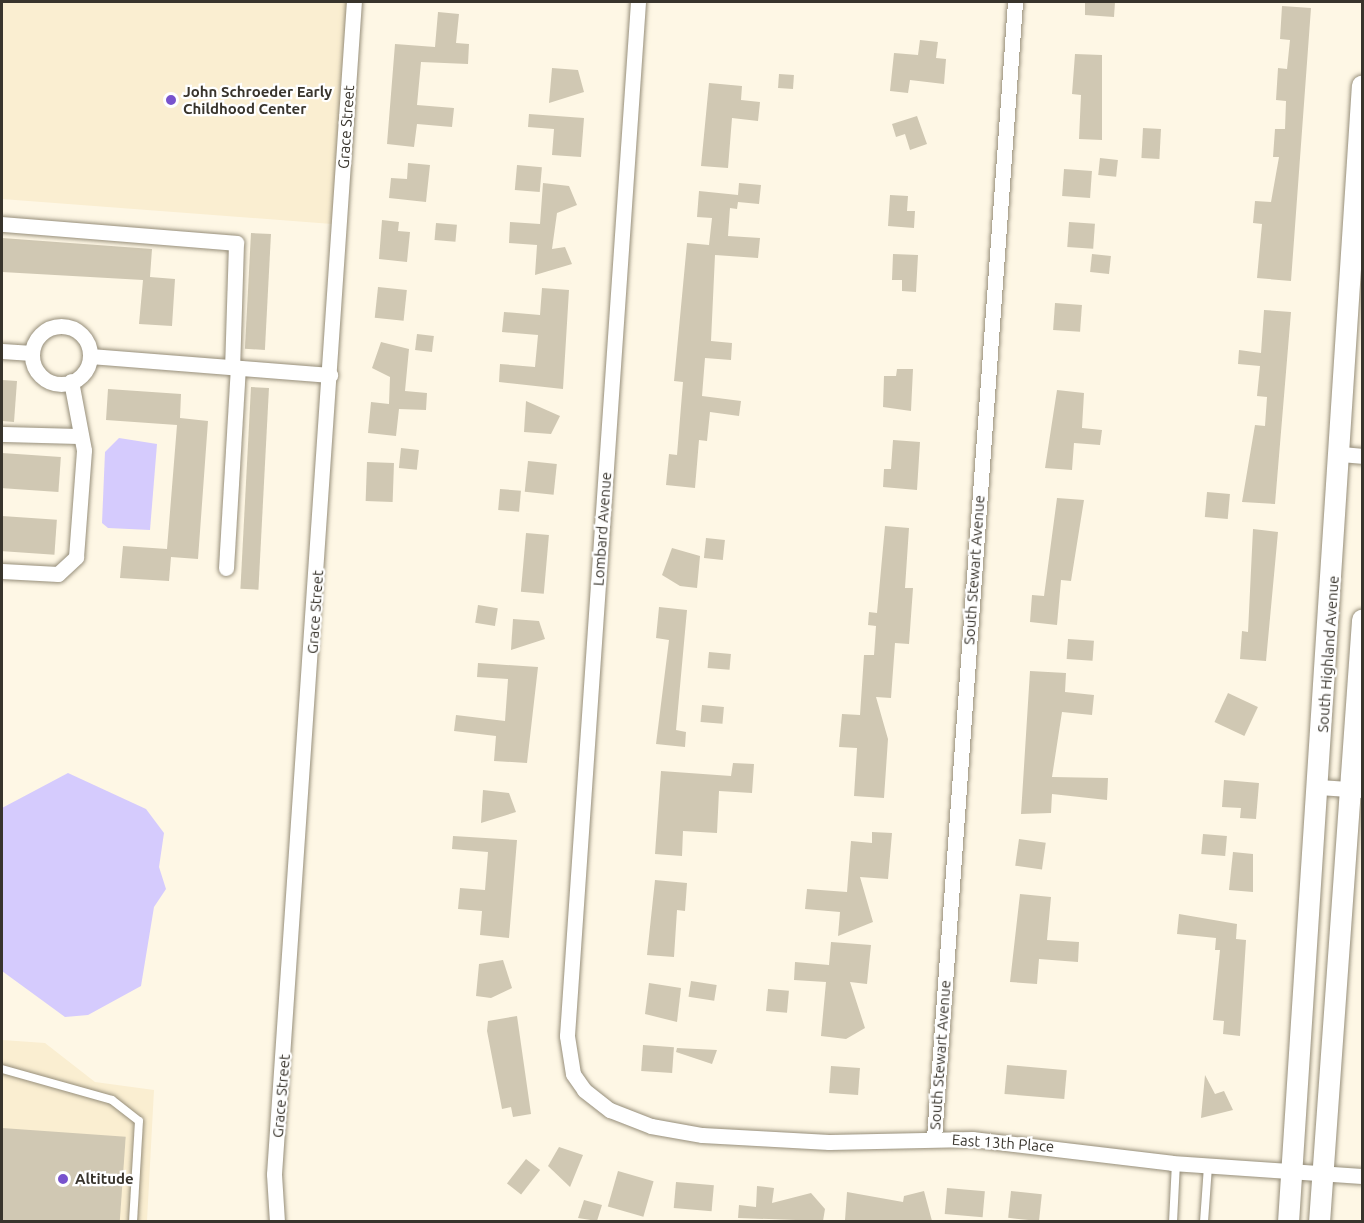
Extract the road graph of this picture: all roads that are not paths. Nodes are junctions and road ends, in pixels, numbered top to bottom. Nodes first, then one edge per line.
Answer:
1 (354, 2) edge
2 (638, 2) edge
3 (1015, 2) edge
4 (1362, 85) edge
5 (1361, 120) edge
6 (2, 224) edge
7 (2, 351) edge
8 (32, 353) junction
9 (90, 356) junction
10 (235, 368) junction
11 (330, 375) junction
12 (71, 381) junction
13 (2, 434) edge
14 (80, 435) junction
15 (1340, 454) junction
16 (1362, 456) edge
17 (226, 568) dead end
18 (2, 572) edge
19 (1362, 620) edge
20 (1319, 787) junction
21 (1356, 790) edge
22 (568, 1056) joint
23 (2, 1069) edge
24 (934, 1138) junction
25 (1176, 1163) junction
26 (1208, 1166) junction
27 (1290, 1174) junction
28 (1322, 1175) junction
29 (1362, 1176) edge
30 (133, 1221) edge
31 (277, 1221) edge
32 (1173, 1221) edge
33 (1204, 1221) edge
34 (1288, 1221) edge
35 (1319, 1221) edge

1 - 11 street, Grace Street
2 - 22 street, Lombard Avenue
3 - 24 street, South Stewart Avenue
4 - 5 main road, South Highland Avenue
5 - 15 main road, South Highland Avenue
6 - 10 street
7 - 8 street
8 - 9 street
8 - 12 street
9 - 10 street
9 - 12 street
10 - 11 street
10 - 17 street
11 - 31 street, Grace Street
12 - 14 street
13 - 14 street
14 - 18 street
15 - 16 street
15 - 20 main road, South Highland Avenue
19 - 21 main road
20 - 21 street
20 - 27 main road, South Highland Avenue
21 - 28 main road
22 - 24 street, East 13th Place
23 - 30 lane
24 - 25 street, East 13th Place
25 - 26 street, East 13th Place
25 - 32 lane
26 - 27 street, East 13th Place
26 - 33 lane
27 - 28 street, East 13th Place
27 - 34 main road, South Highland Avenue
28 - 29 street, East 13th Place
28 - 35 main road

